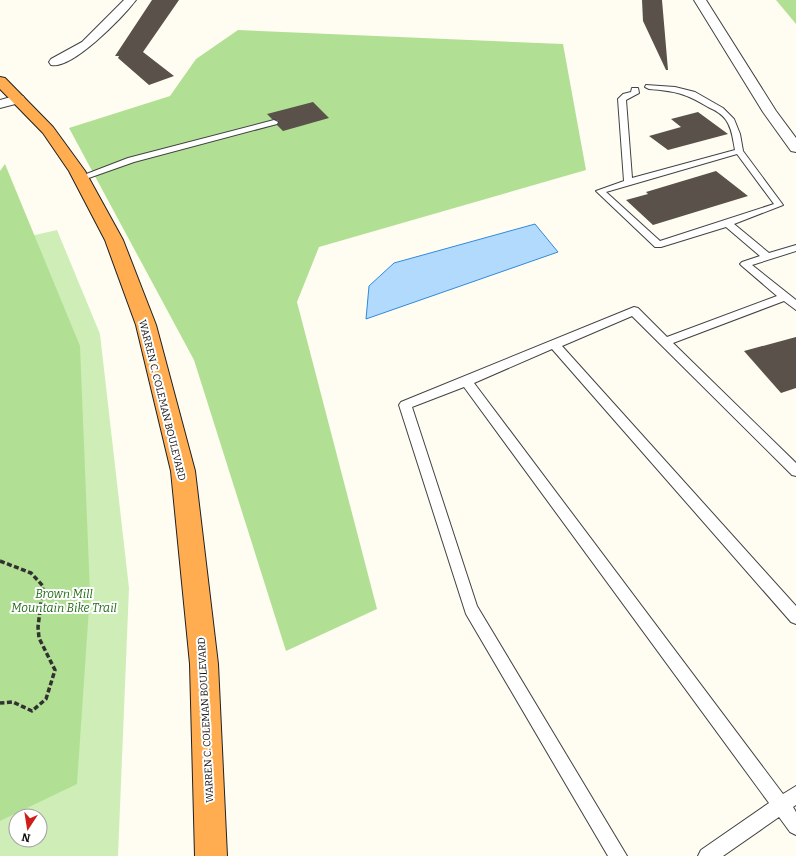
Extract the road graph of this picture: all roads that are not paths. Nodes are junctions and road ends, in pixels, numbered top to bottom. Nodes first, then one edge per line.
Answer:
1 (130, 0) edge
2 (700, 0) edge
3 (54, 62) dead end
4 (0, 81) edge
5 (652, 88) dead end
6 (637, 92) dead end
7 (9, 102) edge
8 (274, 122) dead end
9 (796, 148) edge
10 (739, 151) junction
11 (80, 178) junction
12 (628, 182) junction
13 (727, 223) junction
14 (796, 248) edge
15 (767, 257) junction
16 (796, 294) edge
17 (785, 298) junction
18 (796, 306) edge
19 (665, 342) junction
20 (554, 344) junction
21 (466, 381) junction
22 (796, 471) edge
23 (796, 617) edge
24 (796, 795) edge
25 (781, 806) junction
26 (796, 826) edge
27 (211, 856) edge
28 (618, 856) edge
29 (707, 856) edge

1 - 3 street
2 - 9 street
4 - 7 highway, WARREN C. COLEMAN BOULEVARD
5 - 10 lane
6 - 12 lane
7 - 11 highway, WARREN C. COLEMAN BOULEVARD
8 - 11 lane
10 - 12 lane
10 - 13 lane
11 - 27 highway, WARREN C. COLEMAN BOULEVARD
12 - 13 lane
13 - 15 lane
14 - 15 lane
15 - 17 lane
16 - 17 lane
17 - 18 lane
17 - 19 lane
19 - 20 lane
19 - 22 lane
20 - 21 lane
20 - 23 lane
21 - 25 lane
21 - 28 lane
24 - 25 lane
25 - 26 lane
25 - 29 lane

